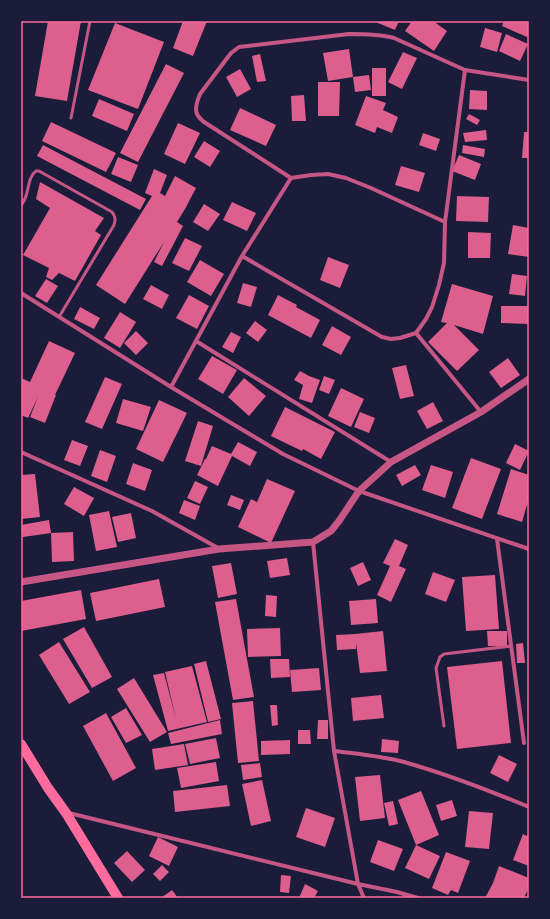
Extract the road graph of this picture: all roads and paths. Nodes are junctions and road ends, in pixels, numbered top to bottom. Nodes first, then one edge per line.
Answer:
1 (90, 21) edge
2 (465, 70) junction
3 (529, 80) edge
4 (71, 118) dead end
5 (291, 178) junction
6 (21, 206) edge
7 (446, 222) junction
8 (242, 256) junction
9 (21, 292) edge
10 (59, 317) junction
11 (416, 334) junction
12 (196, 340) junction
13 (529, 379) edge
14 (171, 387) junction
15 (482, 412) junction
16 (21, 452) edge
17 (391, 462) junction
18 (359, 491) junction
19 (496, 539) junction
20 (313, 542) junction
21 (218, 549) junction
22 (529, 549) edge
23 (21, 582) edge
24 (511, 646) junction
25 (444, 726) dead end
26 (21, 744) edge
27 (524, 744) dead end
28 (334, 751) junction
29 (529, 807) edge
30 (66, 813) junction
31 (358, 884) junction
32 (118, 898) edge
33 (364, 898) edge
34 (418, 898) edge

1 - 4 lane
2 - 3 street
2 - 5 street
2 - 7 street
5 - 7 street
5 - 8 street
6 - 10 lane
7 - 11 street
8 - 11 street
8 - 12 street
9 - 10 street
10 - 14 street
11 - 15 street
12 - 14 street
12 - 17 street
13 - 15 street
14 - 18 street
15 - 17 street
16 - 21 street
17 - 18 street
18 - 19 street
18 - 20 street
19 - 22 street
19 - 24 street
20 - 21 street
20 - 28 street
21 - 23 street
24 - 25 lane
24 - 27 street
26 - 30 main road
28 - 29 street
28 - 31 street
30 - 31 street
30 - 32 main road
31 - 33 street
31 - 34 street

